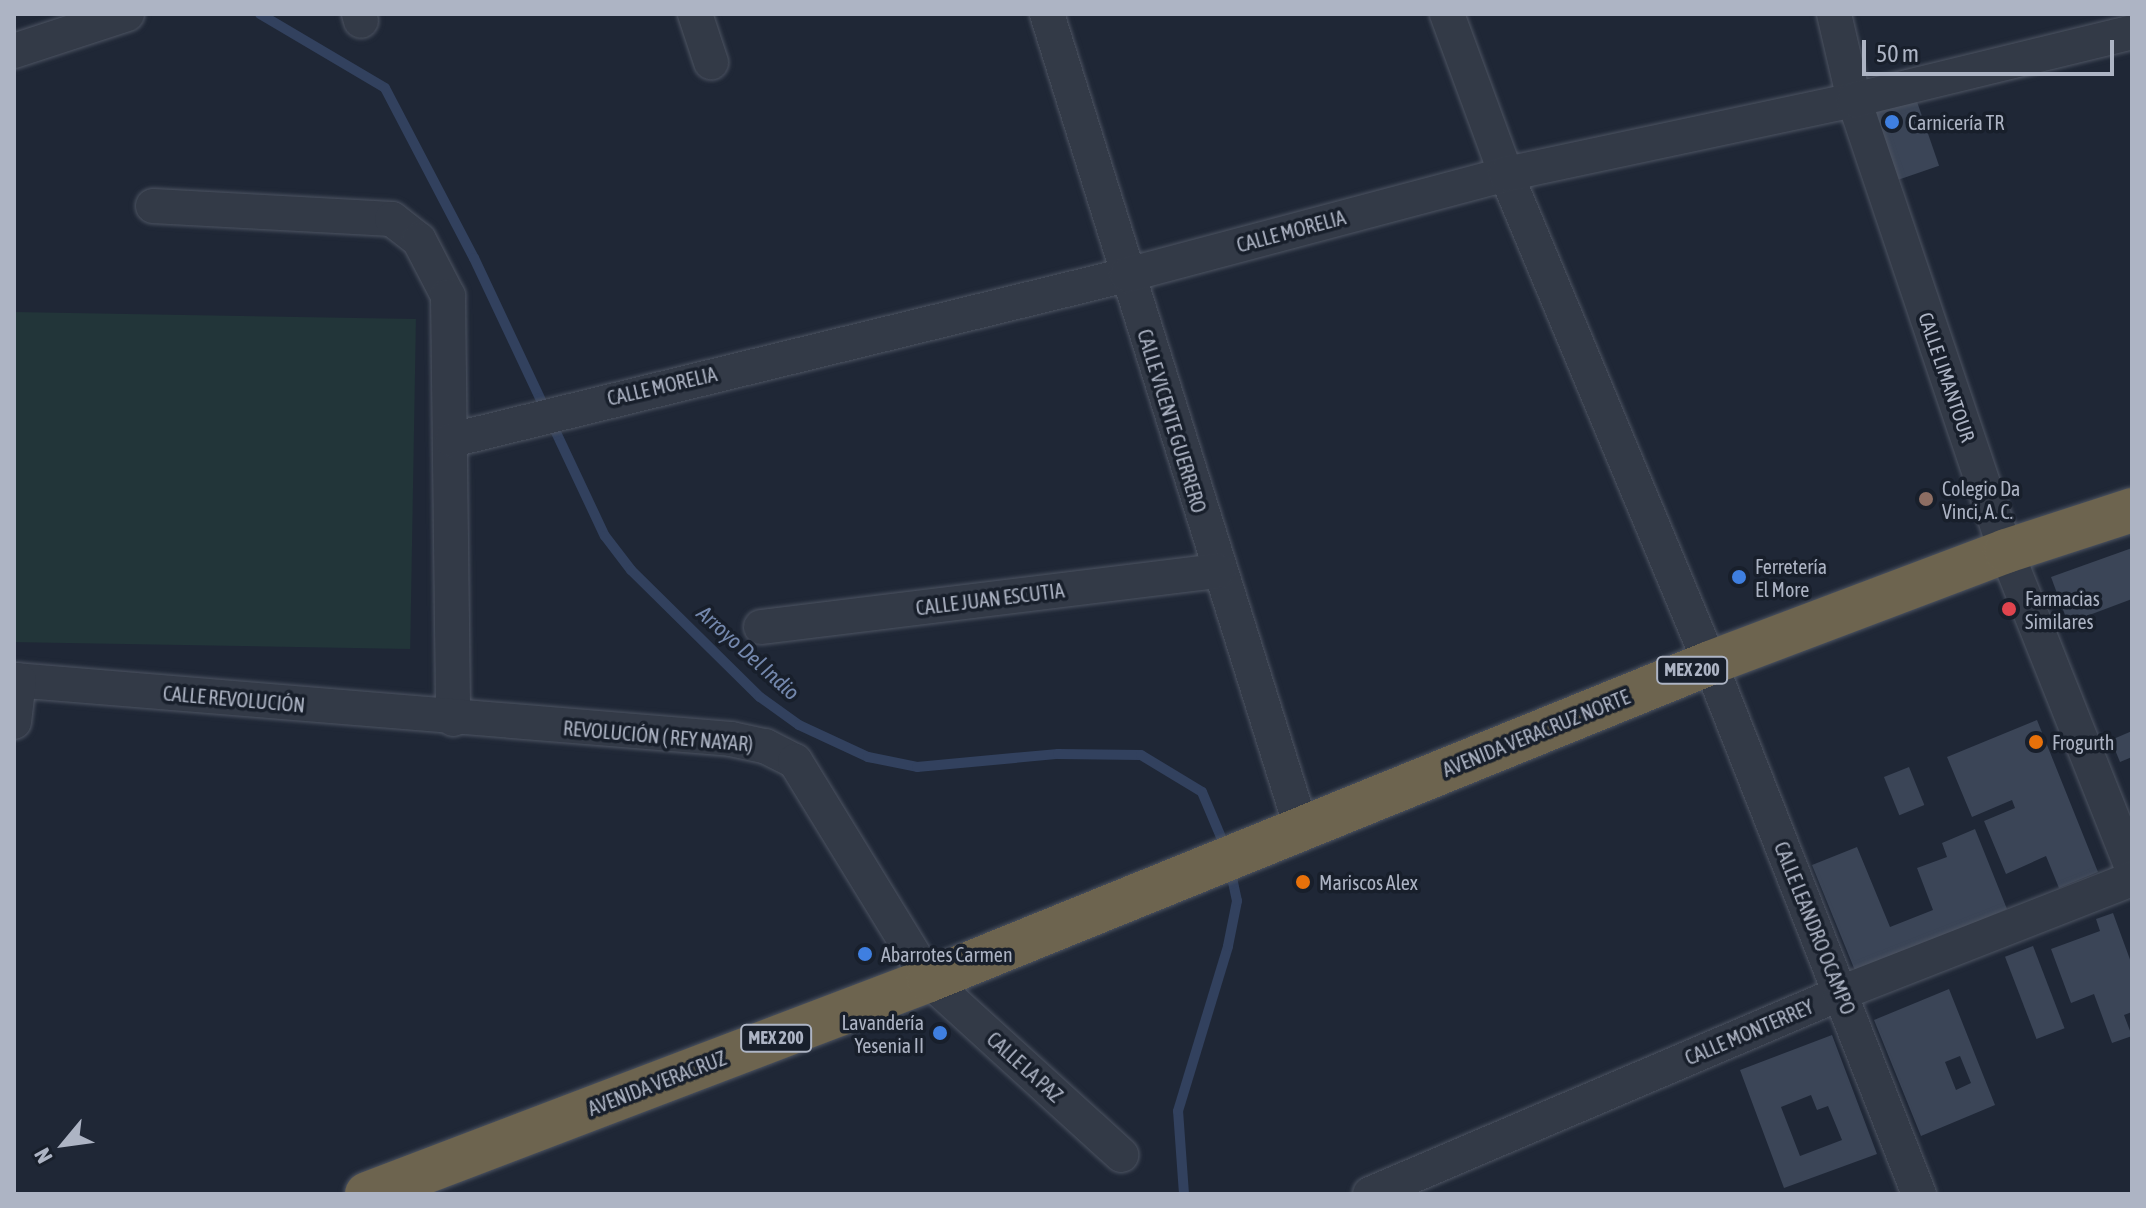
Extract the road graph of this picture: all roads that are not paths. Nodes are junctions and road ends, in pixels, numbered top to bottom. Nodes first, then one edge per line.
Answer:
1 (127, 14) edge
2 (695, 14) edge
3 (1047, 14) edge
4 (1447, 14) edge
5 (1834, 14) edge
6 (2132, 32) edge
7 (14, 51) edge
8 (711, 62) dead end
9 (1854, 100) junction
10 (1506, 174) junction
11 (153, 206) dead end
12 (1127, 275) junction
13 (452, 440) junction
14 (2132, 510) edge
15 (2006, 551) junction
16 (1218, 571) junction
17 (761, 627) dead end
18 (1710, 663) junction
19 (17, 680) edge
20 (453, 719) junction
21 (14, 722) edge
22 (1301, 827) junction
23 (1259, 846) joint
24 (2132, 868) edge
25 (2132, 879) edge
26 (929, 980) junction
27 (1841, 993) junction
28 (1121, 1155) dead end
29 (367, 1194) edge
30 (1370, 1194) edge
31 (1919, 1194) edge

1 - 7 street
2 - 8 street
3 - 12 street, CALLE VICENTE GUERRERO
4 - 10 street, CALLE LEANDRO OCAMPO
5 - 9 street, CALLE LIMANTOUR
6 - 9 street, CALLE MORELIA
9 - 10 street, CALLE MORELIA
9 - 15 street, CALLE LIMANTOUR
10 - 12 street, CALLE MORELIA
10 - 18 street, CALLE LEANDRO OCAMPO
11 - 13 street
12 - 13 street, CALLE MORELIA
12 - 16 street, CALLE VICENTE GUERRERO
13 - 20 street
14 - 15 highway, AVENIDA VERACRUZ NORTE / MEX 200
15 - 18 highway, AVENIDA VERACRUZ NORTE / MEX 200
15 - 24 street, CALLE LIMANTOUR
16 - 17 street, CALLE JUAN ESCUTIA
16 - 22 street, CALLE VICENTE GUERRERO
18 - 22 highway, AVENIDA VERACRUZ NORTE / MEX 200
18 - 27 street, CALLE LEANDRO OCAMPO
19 - 20 street, CALLE REVOLUCIÓN
19 - 21 street
20 - 26 street, REVOLUCIÓN ( REY NAYAR)
22 - 23 highway, AVENIDA VERACRUZ NORTE / MEX 200
23 - 26 highway, AVENIDA VERACRUZ / MEX 200
25 - 27 street, CALLE MONTERREY
26 - 28 street, CALLE LA PAZ
26 - 29 highway, AVENIDA VERACRUZ / MEX 200
27 - 30 street, CALLE MONTERREY
27 - 31 street, CALLE LEANDRO OCAMPO

